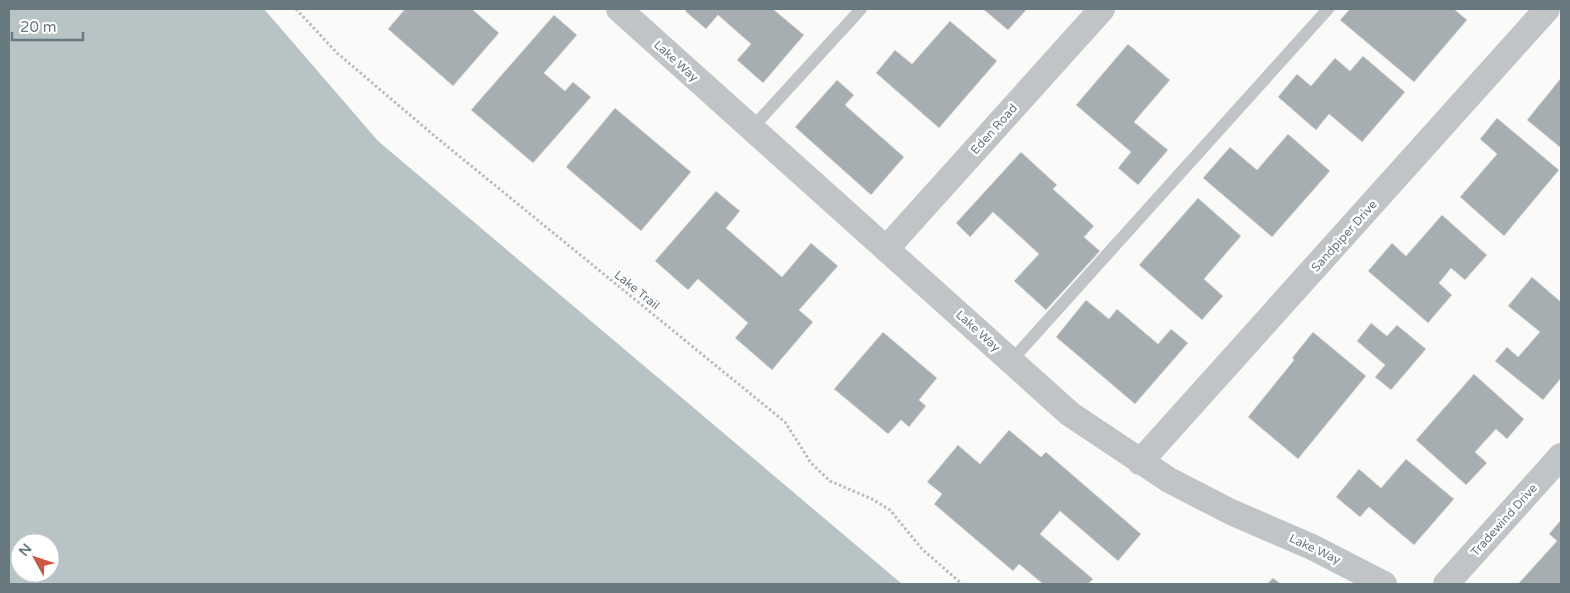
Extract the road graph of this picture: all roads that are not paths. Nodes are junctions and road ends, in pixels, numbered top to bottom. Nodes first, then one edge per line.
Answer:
1 (861, 9) edge
2 (1102, 9) edge
3 (1328, 9) edge
4 (1547, 9) edge
5 (623, 10) edge
6 (752, 128) junction
7 (886, 249) junction
8 (1011, 361) junction
9 (1561, 456) edge
10 (1140, 462) junction
11 (1384, 584) edge
12 (1446, 584) edge

1 - 6 lane
2 - 7 street, Eden Road
3 - 8 lane
4 - 10 street, Sandpiper Drive
5 - 6 street, Lake Way
6 - 7 street, Lake Way
7 - 8 street, Lake Way
8 - 10 street, Lake Way
9 - 12 street, Tradewind Drive
10 - 11 street, Lake Way

